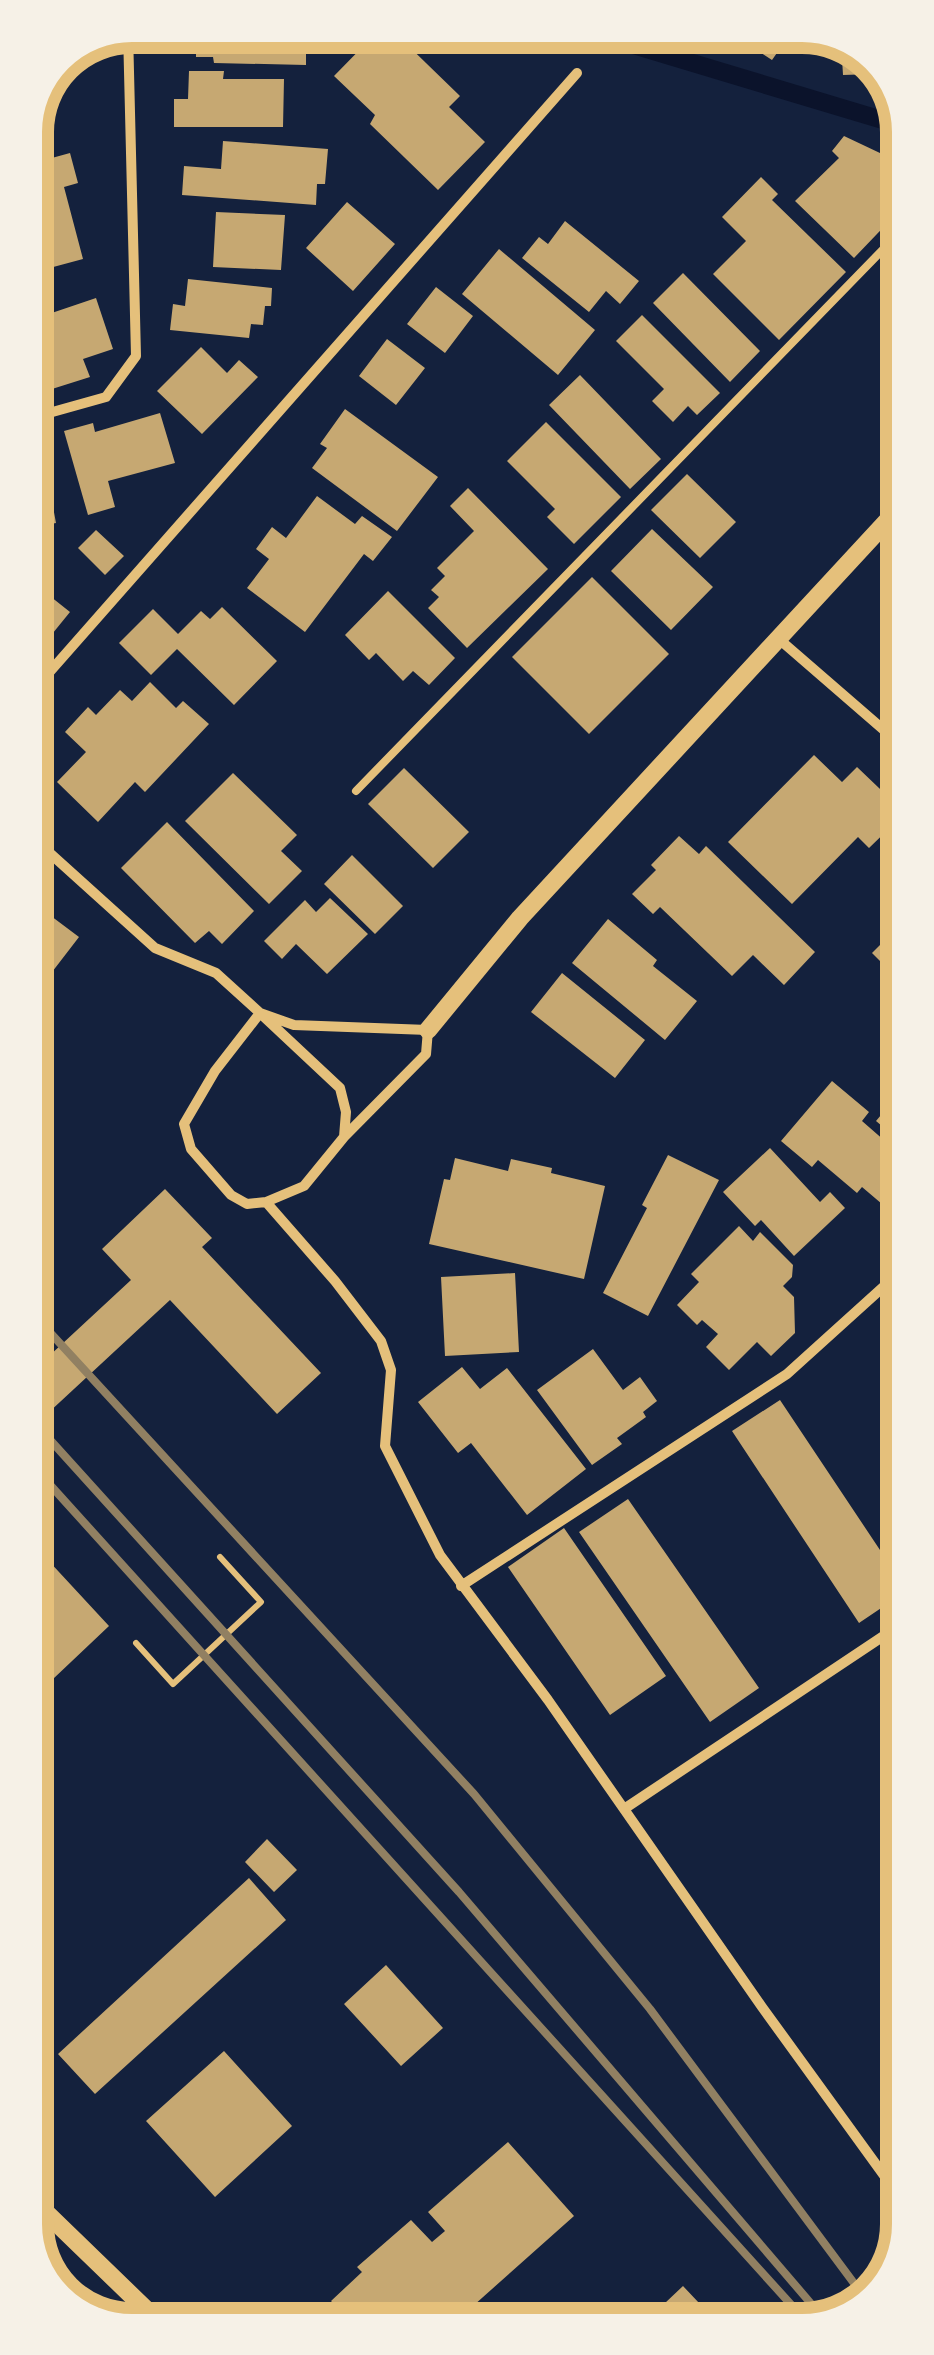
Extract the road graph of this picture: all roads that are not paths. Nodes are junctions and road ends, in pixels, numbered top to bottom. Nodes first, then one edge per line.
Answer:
1 (128, 48) edge
2 (577, 73) dead end
3 (886, 246) edge
4 (48, 413) edge
5 (886, 523) edge
6 (780, 640) junction
7 (48, 674) edge
8 (886, 732) edge
9 (356, 791) dead end
10 (48, 852) edge
11 (260, 1013) junction
12 (428, 1030) junction
13 (344, 1137) junction
14 (266, 1202) junction
15 (886, 1284) edge
16 (461, 1586) junction
17 (886, 1634) edge
18 (624, 1809) junction
19 (886, 2178) edge
20 (48, 2215) edge
21 (143, 2307) edge

1 - 4 street
2 - 7 street
3 - 9 lane
5 - 6 street
6 - 8 street
6 - 12 street
10 - 11 street
11 - 12 street
11 - 13 street
11 - 14 street
12 - 13 street
13 - 14 street
14 - 16 street
15 - 16 street
16 - 18 street
17 - 18 street
18 - 19 street
20 - 21 street

